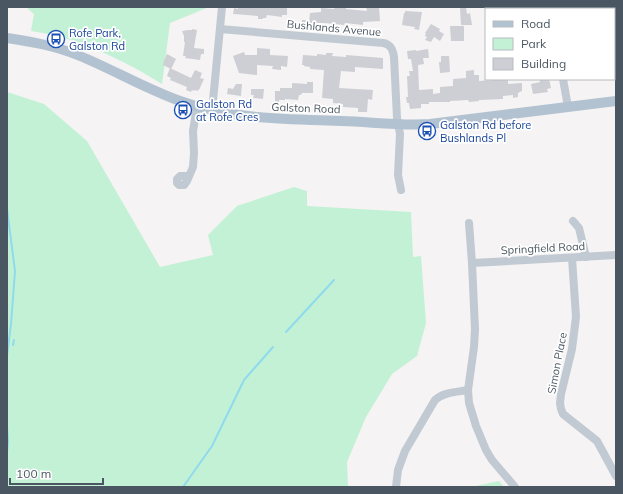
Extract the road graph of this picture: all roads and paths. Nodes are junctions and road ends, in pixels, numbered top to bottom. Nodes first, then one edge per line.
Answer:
1 (222, 7) edge
2 (220, 29) junction
3 (7, 38) edge
4 (563, 80) edge
5 (616, 101) edge
6 (197, 106) junction
7 (568, 107) junction
8 (212, 111) junction
9 (398, 125) junction
10 (189, 176) dead end
11 (401, 190) dead end
12 (573, 221) dead end
13 (469, 223) dead end
14 (616, 255) edge
15 (586, 257) junction
16 (572, 258) junction
17 (472, 263) junction
18 (468, 390) junction
19 (616, 476) edge
20 (396, 487) edge
21 (515, 487) edge

1 - 2 street
2 - 8 street
2 - 9 street, Bushlands Avenue
3 - 6 main road, Galston Road
4 - 7 street
5 - 7 main road, Galston Road
6 - 8 main road, Galston Road
6 - 10 street
7 - 9 main road, Galston Road
8 - 9 main road, Galston Road
9 - 11 street
12 - 15 street
13 - 17 street
14 - 15 street, Springfield Road
15 - 16 street, Springfield Road
16 - 17 street, Springfield Road
16 - 19 street, Simon Place
17 - 18 street
18 - 20 street
18 - 21 street

